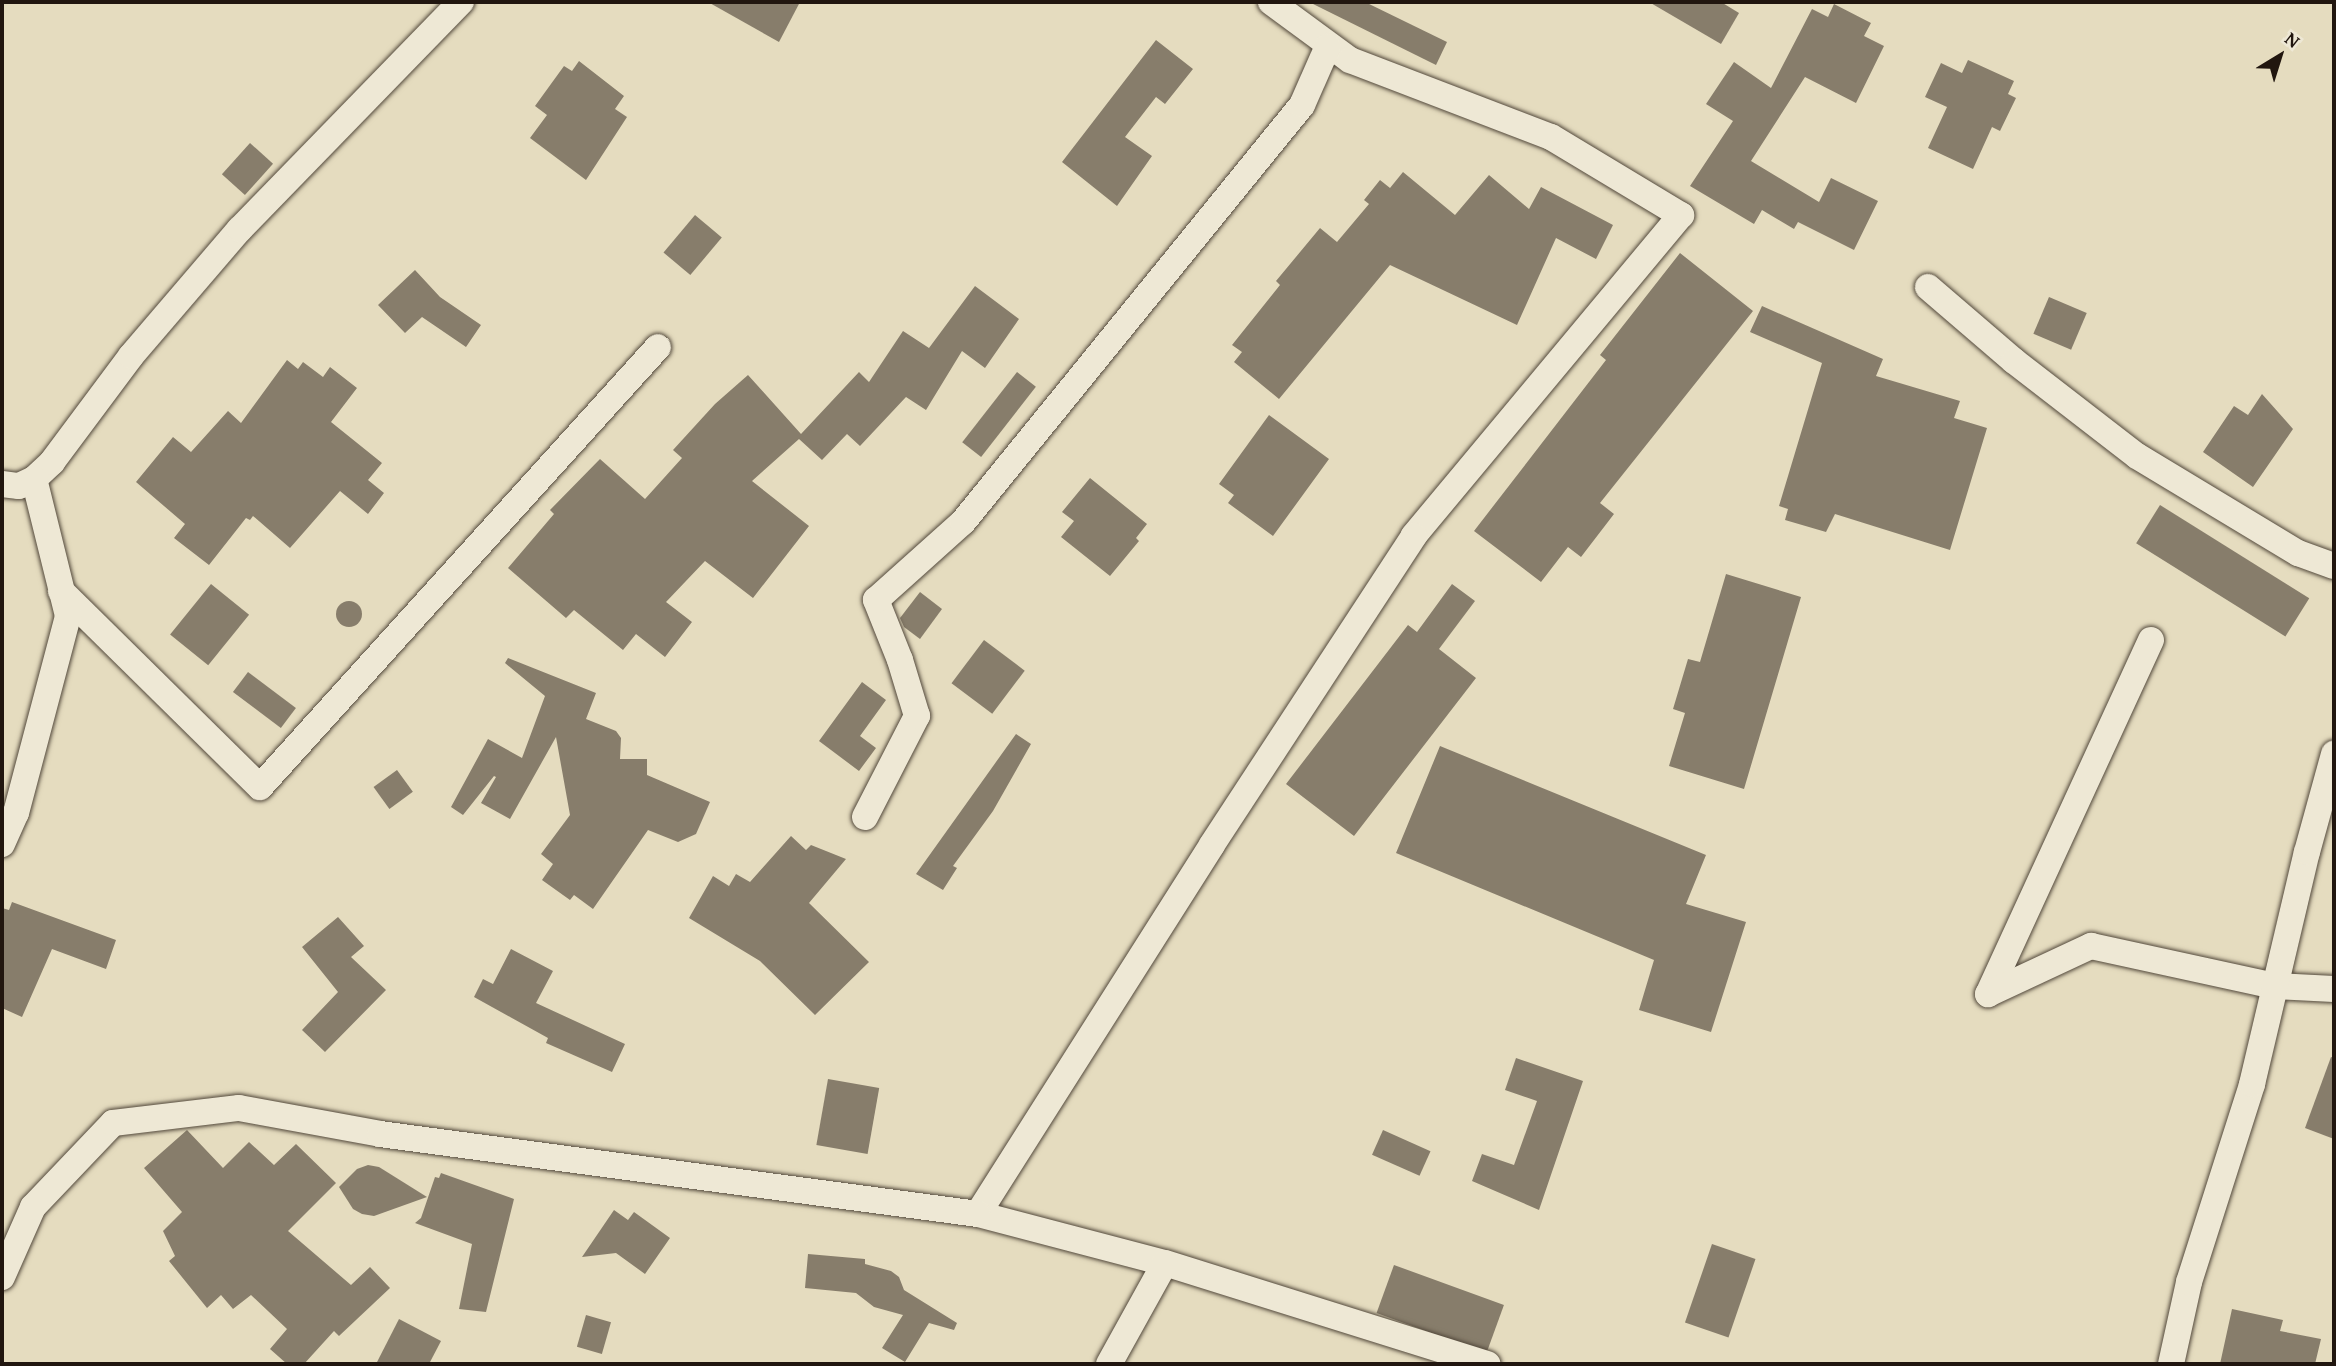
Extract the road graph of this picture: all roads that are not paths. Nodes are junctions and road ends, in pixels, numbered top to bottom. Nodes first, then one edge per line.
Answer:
1 (461, 2) edge
2 (1271, 2) edge
3 (1328, 46) junction
4 (1928, 287) dead end
5 (659, 347) dead end
6 (34, 479) junction
7 (2, 484) edge
8 (2334, 566) edge
9 (61, 591) junction
10 (2151, 640) dead end
11 (2334, 754) edge
12 (864, 817) dead end
13 (2, 844) edge
14 (2275, 986) junction
15 (2334, 989) edge
16 (978, 1214) junction
17 (1165, 1263) junction
18 (2, 1277) edge
19 (1110, 1364) edge
20 (1488, 1364) edge
21 (2171, 1364) edge

1 - 6 street
2 - 3 street
3 - 12 street
3 - 16 street
4 - 8 street
5 - 9 street
6 - 7 street
6 - 9 street
9 - 13 street
10 - 14 street
11 - 14 street
14 - 15 street
14 - 21 street
16 - 17 street
16 - 18 street
17 - 19 street
17 - 20 street

